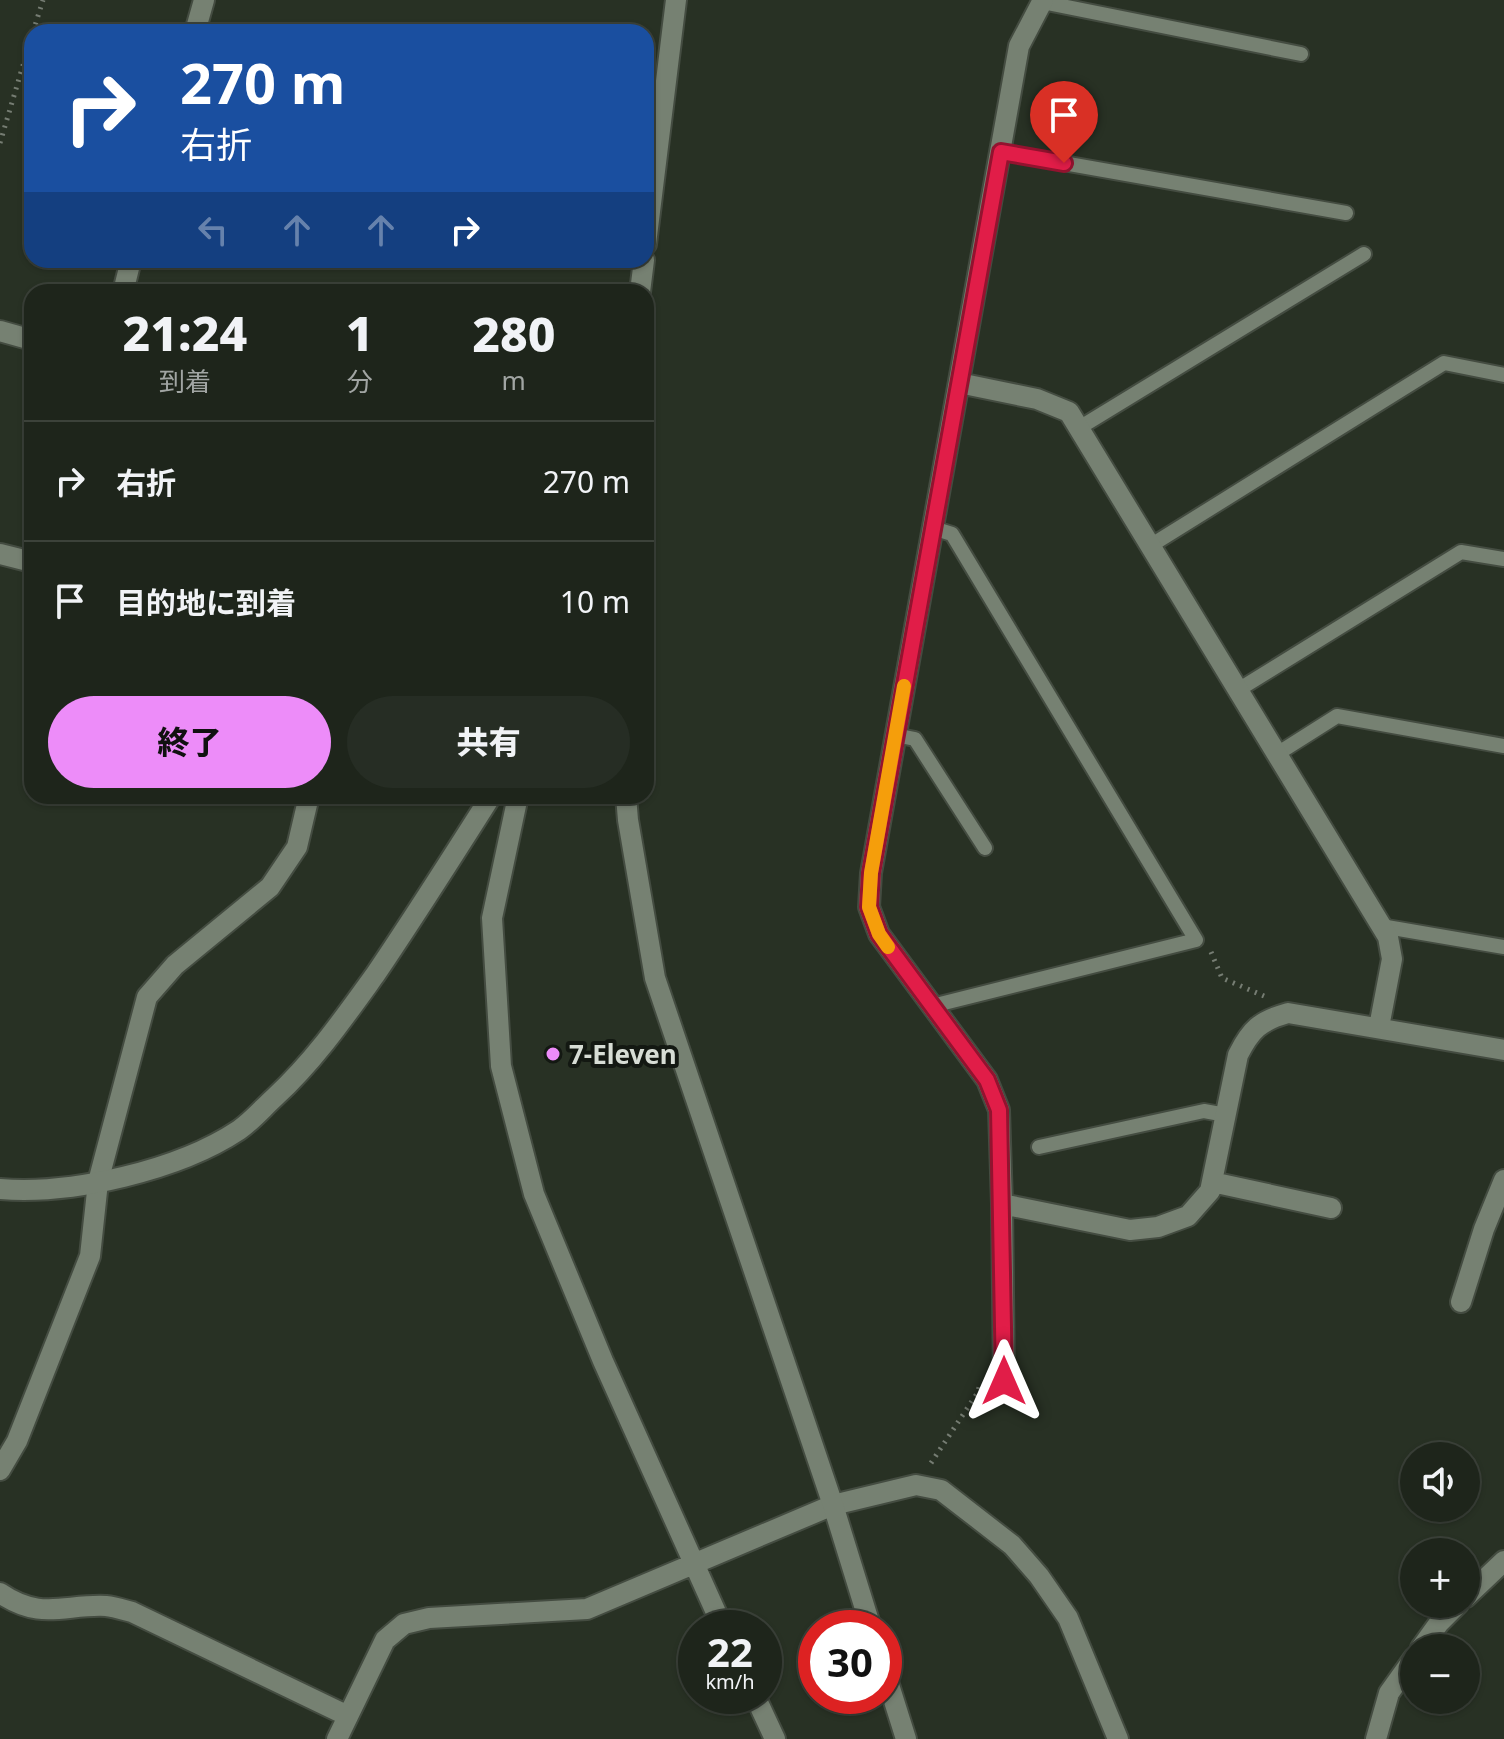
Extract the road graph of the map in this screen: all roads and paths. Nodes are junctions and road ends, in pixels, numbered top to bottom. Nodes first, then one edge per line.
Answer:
1 (43, 0) edge
2 (204, 0) edge
3 (676, 0) edge
4 (1043, 1) edge
5 (35, 24) edge
6 (197, 24) edge
7 (1301, 54) dead end
8 (24, 61) edge
9 (0, 143) edge
10 (1001, 152) junction
11 (654, 179) edge
12 (1346, 213) dead end
13 (1364, 254) dead end
14 (0, 331) edge
15 (24, 338) edge
16 (1504, 375) edge
17 (959, 383) junction
18 (1079, 428) junction
19 (933, 528) junction
20 (1150, 546) junction
21 (0, 554) edge
22 (1504, 559) edge
23 (24, 560) edge
24 (1238, 690) junction
25 (895, 735) junction
26 (1504, 746) edge
27 (1277, 754) junction
28 (307, 804) edge
29 (486, 804) edge
30 (516, 804) edge
31 (627, 804) edge
32 (985, 848) dead end
33 (1381, 926) junction
34 (1196, 940) junction
35 (1504, 947) edge
36 (932, 1006) junction
37 (1275, 1016) junction
38 (1379, 1027) junction
39 (1504, 1050) edge
40 (1226, 1115) junction
41 (1039, 1147) dead end
42 (1504, 1180) edge
43 (98, 1182) junction
44 (1212, 1182) junction
45 (0, 1189) edge
46 (1002, 1204) junction
47 (1331, 1208) dead end
48 (1499, 1208) edge
49 (1461, 1302) dead end
50 (979, 1380) dead end
51 (1004, 1381) dead end
52 (0, 1470) edge
53 (916, 1485) junction
54 (833, 1505) junction
55 (1504, 1561) edge
56 (694, 1566) junction
57 (1480, 1584) edge
58 (0, 1593) edge
59 (715, 1610) edge
60 (865, 1610) edge
61 (1444, 1618) edge
62 (1431, 1634) edge
63 (1400, 1678) edge
64 (763, 1714) edge
65 (898, 1714) edge
66 (348, 1716) junction
67 (337, 1739) edge
68 (775, 1739) edge
69 (906, 1739) edge
70 (1118, 1739) edge
71 (1376, 1739) edge

1 - 5 path
2 - 6 street
3 - 11 street
4 - 7 lane
4 - 10 street
8 - 9 path
10 - 12 lane
10 - 17 street
13 - 18 lane
14 - 15 street
16 - 20 lane
17 - 18 street
17 - 19 street
18 - 20 street
19 - 25 street
19 - 34 lane
20 - 24 street
21 - 23 street
22 - 24 lane
24 - 27 street
25 - 32 lane
25 - 36 street
26 - 27 lane
27 - 33 street
28 - 43 street
29 - 43 street
30 - 56 street
31 - 54 street
33 - 35 lane
33 - 38 street
34 - 36 lane
34 - 37 path
36 - 46 street
37 - 38 street
37 - 40 street
38 - 39 street
40 - 41 lane
40 - 44 street
42 - 48 street
43 - 45 street
43 - 52 street
44 - 46 street
44 - 47 street
46 - 51 street
48 - 49 street
50 - 53 path
53 - 54 street
53 - 70 street
54 - 56 street
54 - 60 street
55 - 57 street
56 - 59 street
56 - 66 street
58 - 66 street
61 - 62 street
63 - 71 street
64 - 68 street
65 - 69 street
66 - 67 street

